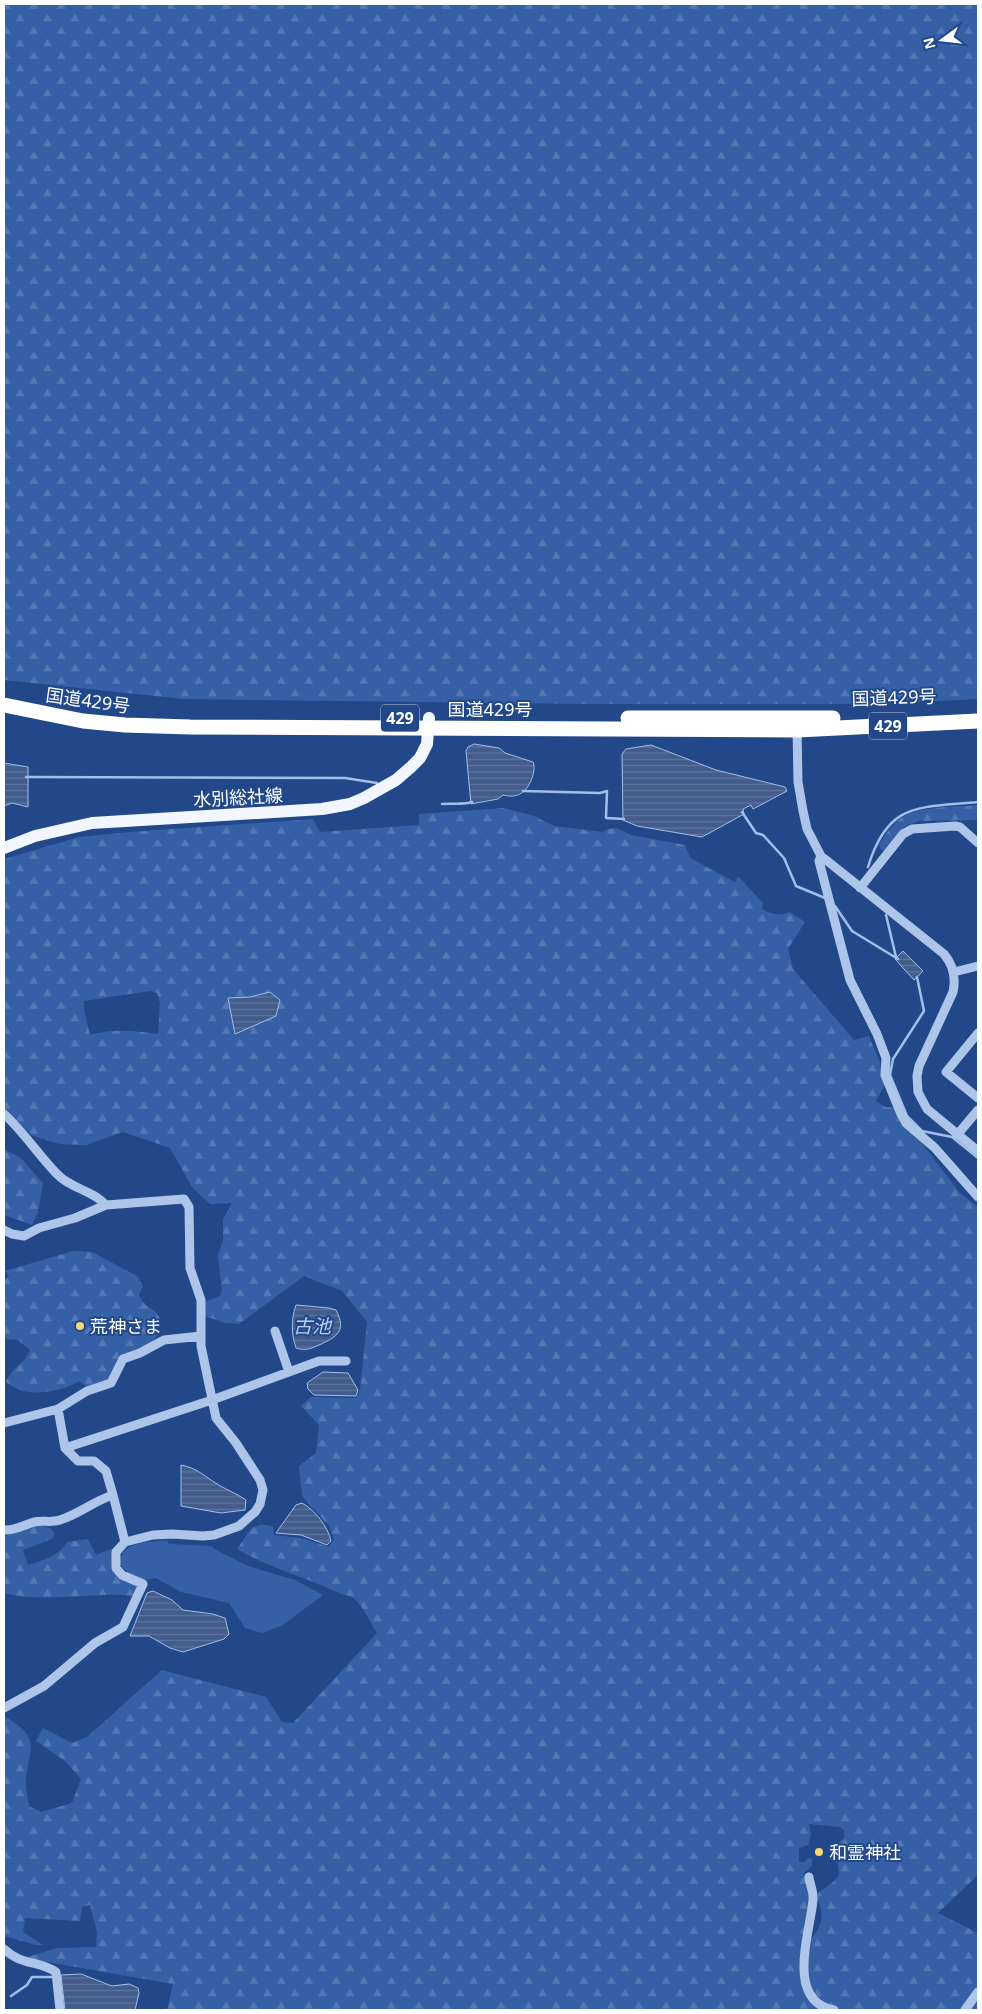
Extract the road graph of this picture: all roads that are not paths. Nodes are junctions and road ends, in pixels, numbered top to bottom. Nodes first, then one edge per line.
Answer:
1 (4, 696) edge
2 (4, 705) edge
3 (978, 712) edge
4 (978, 721) edge
5 (429, 722) junction
6 (797, 724) junction
7 (978, 842) edge
8 (4, 848) edge
9 (821, 856) junction
10 (860, 888) junction
11 (978, 966) edge
12 (954, 972) junction
13 (978, 1033) edge
14 (975, 1044) edge
15 (978, 1098) edge
16 (978, 1110) edge
17 (4, 1114) edge
18 (957, 1135) junction
19 (978, 1151) edge
20 (978, 1198) edge
21 (106, 1206) junction
22 (4, 1230) edge
23 (275, 1331) dead end
24 (201, 1336) junction
25 (346, 1361) dead end
26 (289, 1372) junction
27 (212, 1400) junction
28 (58, 1409) junction
29 (4, 1423) edge
30 (65, 1448) junction
31 (113, 1495) junction
32 (4, 1530) edge
33 (125, 1542) junction
34 (4, 1708) edge
35 (808, 1878) dead end
36 (4, 1949) edge
37 (978, 1992) edge
38 (60, 2010) edge
39 (834, 2010) edge
40 (965, 2010) edge

1 - 5 highway, 国道429号 / 429
2 - 5 highway, 国道429号 / 429
3 - 6 highway, 国道429号 / 429
4 - 6 highway, 国道429号 / 429
5 - 6 highway, 国道429号 / 429
5 - 8 main road, 水別総社線
6 - 9 street
7 - 10 street
9 - 10 street
9 - 20 street
10 - 12 street
11 - 12 street
12 - 18 street
13 - 14 street
14 - 15 street
16 - 18 street
17 - 21 street
18 - 19 street
21 - 22 street
21 - 24 street
23 - 26 street
24 - 27 street
24 - 28 street
25 - 26 street
26 - 27 street
27 - 30 street
27 - 33 street
28 - 29 street
28 - 30 street
30 - 31 street
31 - 32 street
31 - 33 street
33 - 34 street
35 - 39 street
36 - 38 street
37 - 40 street

